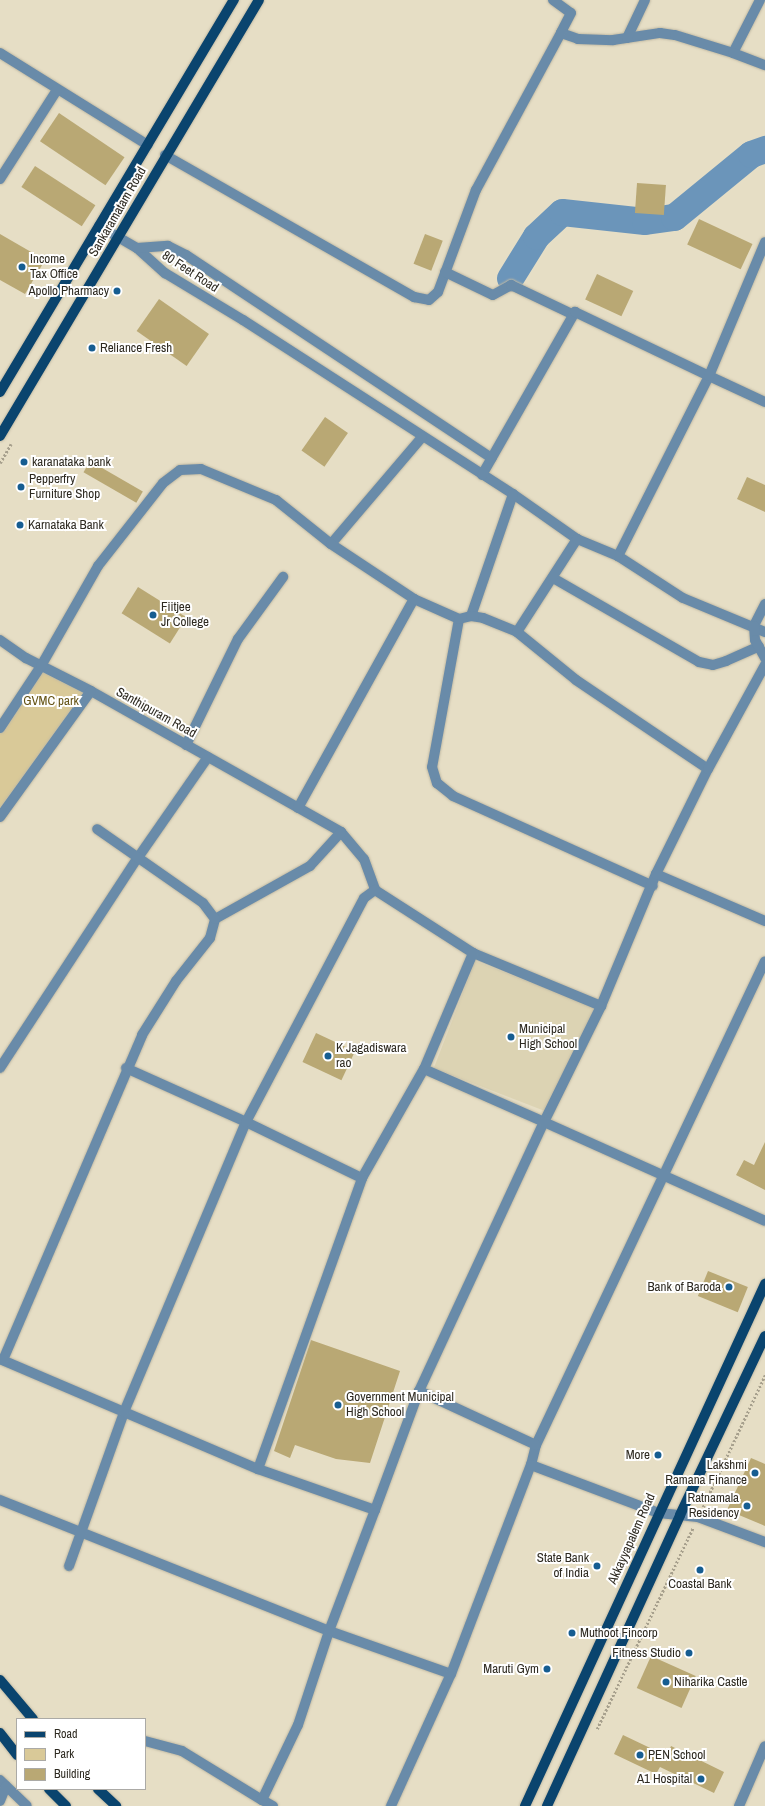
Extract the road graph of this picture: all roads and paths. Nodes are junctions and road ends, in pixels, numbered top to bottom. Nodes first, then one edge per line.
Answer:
1 (234, 0) edge
2 (258, 0) edge
3 (552, 0) edge
4 (645, 0) edge
5 (760, 0) edge
6 (561, 33) junction
7 (627, 38) junction
8 (0, 53) edge
9 (733, 53) junction
10 (765, 65) edge
11 (57, 90) junction
12 (148, 145) junction
13 (165, 155) junction
14 (0, 180) edge
15 (99, 226) junction
16 (119, 239) junction
17 (765, 242) edge
18 (137, 248) junction
19 (445, 272) junction
20 (572, 314) junction
21 (708, 376) junction
22 (0, 392) edge
23 (765, 402) edge
24 (0, 436) edge
25 (422, 437) junction
26 (492, 458) junction
27 (482, 475) junction
28 (513, 494) junction
29 (577, 539) junction
30 (331, 544) junction
31 (618, 556) junction
32 (283, 577) dead end
33 (553, 578) junction
34 (414, 599) junction
35 (765, 604) edge
36 (472, 616) junction
37 (459, 619) junction
38 (754, 626) junction
39 (517, 632) junction
40 (765, 632) edge
41 (0, 640) edge
42 (759, 646) junction
43 (765, 658) edge
44 (765, 665) edge
45 (41, 666) junction
46 (91, 691) junction
47 (0, 728) edge
48 (186, 745) junction
49 (208, 757) junction
50 (708, 769) junction
51 (298, 808) junction
52 (0, 817) edge
53 (97, 829) dead end
54 (340, 832) junction
55 (137, 859) junction
56 (656, 874) junction
57 (653, 886) junction
58 (375, 890) junction
59 (215, 919) junction
60 (765, 921) edge
61 (472, 953) junction
62 (765, 961) edge
63 (601, 1006) junction
64 (0, 1068) edge
65 (126, 1068) junction
66 (424, 1069) junction
67 (246, 1122) junction
68 (544, 1122) junction
69 (662, 1174) junction
70 (362, 1178) junction
71 (765, 1221) edge
72 (765, 1284) edge
73 (765, 1336) edge
74 (2, 1360) edge
75 (765, 1375) edge
76 (418, 1391) junction
77 (124, 1412) junction
78 (536, 1445) junction
79 (531, 1465) junction
80 (258, 1469) junction
81 (0, 1500) edge
82 (375, 1510) junction
83 (659, 1513) junction
84 (680, 1514) junction
85 (698, 1517) junction
86 (83, 1532) junction
87 (765, 1542) edge
88 (70, 1566) dead end
89 (329, 1631) junction
90 (450, 1674) junction
91 (0, 1680) edge
92 (32, 1718) edge
93 (596, 1731) dead end
94 (0, 1733) edge
95 (146, 1741) edge
96 (765, 1746) edge
97 (16, 1754) edge
98 (3, 1783) edge
99 (50, 1790) edge
100 (99, 1790) edge
101 (262, 1800) junction
102 (0, 1801) edge
103 (27, 1806) edge
104 (66, 1806) edge
105 (116, 1806) edge
106 (273, 1806) edge
107 (391, 1806) edge
108 (525, 1806) edge
109 (547, 1806) edge
110 (739, 1806) edge

1 - 12 main road, Sankaramatam Road
2 - 13 main road, Sankaramatam Road
3 - 6 street
4 - 7 street
5 - 9 street
6 - 7 street
6 - 19 street
7 - 9 street
8 - 11 street
9 - 10 street
11 - 12 street
11 - 14 street
12 - 15 main road, Sankaramatam Road
13 - 16 main road, Sankaramatam Road
13 - 19 street
15 - 16 street
15 - 22 main road, Sankaramatam Road
16 - 18 street
16 - 24 main road, Sankaramatam Road
17 - 21 street
18 - 25 street, 80 Feet Road
18 - 26 street, 80 Feet Road
19 - 20 street
20 - 21 street
20 - 26 street
21 - 23 street
21 - 31 street
25 - 27 street, 80 Feet Road
25 - 30 street
26 - 27 street
27 - 28 street, 80 Feet Road
28 - 29 street, 80 Feet Road
28 - 36 street
29 - 31 street, 80 Feet Road
29 - 33 street
30 - 34 street
30 - 45 street
31 - 38 street, 80 Feet Road
32 - 48 street
33 - 39 street
33 - 42 street
34 - 37 street
34 - 51 street
35 - 38 street
36 - 37 street
36 - 39 street
37 - 57 street
38 - 40 street, 80 Feet Road
38 - 42 street
39 - 50 street
41 - 45 street, Santhipuram Road
42 - 43 street
44 - 50 street
45 - 46 street, Santhipuram Road
45 - 47 street
46 - 48 street, Santhipuram Road
46 - 52 street
48 - 49 street, Santhipuram Road
49 - 51 street, Santhipuram Road
49 - 55 street
50 - 56 street
51 - 54 street, Santhipuram Road
53 - 55 street
54 - 58 street, Santhipuram Road
54 - 59 street
55 - 59 street
55 - 64 street
56 - 57 street
56 - 60 street
57 - 63 street
58 - 61 street
58 - 67 street
59 - 65 street
61 - 63 street
61 - 66 street
62 - 69 street
63 - 68 street
65 - 67 street
65 - 74 street
66 - 68 street
66 - 70 street
67 - 70 street
67 - 77 street
68 - 69 street
68 - 76 street
69 - 71 street
69 - 78 street
70 - 80 street
72 - 83 main road, Akkayyapalem Road
73 - 84 main road
74 - 77 street
75 - 85 path
76 - 78 street
76 - 82 street
77 - 80 street
77 - 86 street
78 - 79 street
79 - 83 street
79 - 90 street
80 - 82 street
81 - 86 street
82 - 89 street
83 - 84 street
83 - 108 main road, Akkayyapalem Road
84 - 85 street
84 - 109 main road
85 - 87 street
85 - 93 path
86 - 88 street
86 - 89 street
89 - 90 street
89 - 101 street
90 - 107 street
91 - 92 main road
94 - 97 main road
95 - 101 street
96 - 110 street
98 - 102 street
98 - 103 street
99 - 104 main road
100 - 105 main road
101 - 106 street

